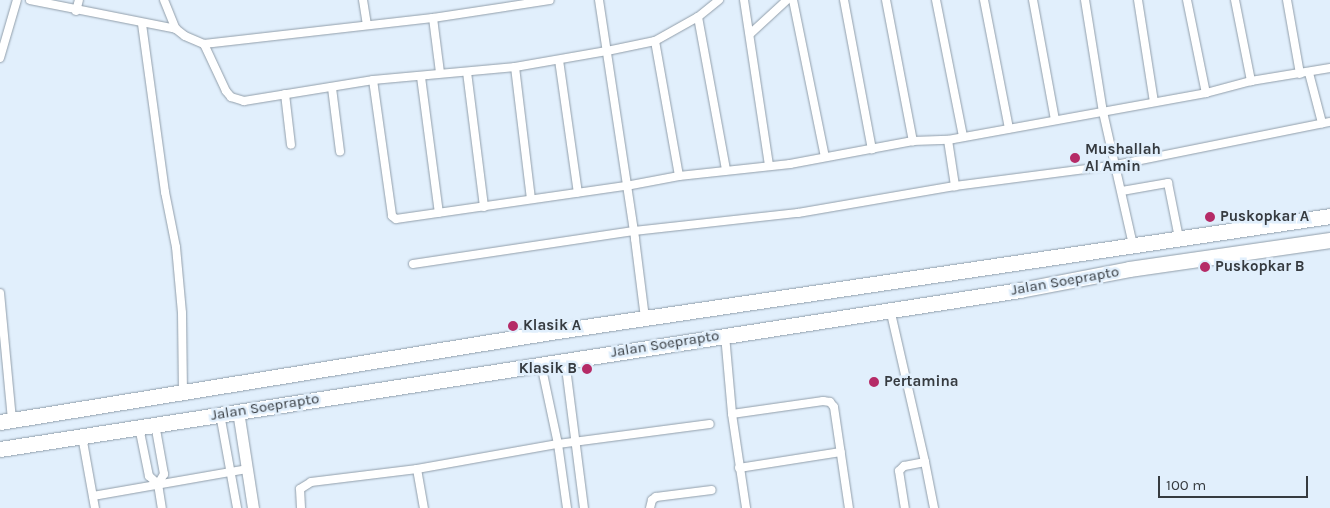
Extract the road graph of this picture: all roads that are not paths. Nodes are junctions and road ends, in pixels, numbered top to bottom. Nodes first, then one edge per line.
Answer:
1 (17, 0) edge
2 (30, 0) edge
3 (79, 0) edge
4 (165, 0) edge
5 (363, 0) edge
6 (550, 0) edge
7 (599, 0) edge
8 (719, 0) edge
9 (744, 0) edge
10 (787, 0) edge
11 (793, 0) edge
12 (844, 0) edge
13 (886, 0) edge
14 (936, 0) edge
15 (984, 0) edge
16 (1032, 0) edge
17 (1085, 0) edge
18 (1138, 0) edge
19 (1187, 0) edge
20 (1235, 0) edge
21 (1287, 0) edge
22 (76, 11) junction
23 (698, 17) junction
24 (433, 18) junction
25 (142, 24) junction
26 (367, 25) junction
27 (176, 29) junction
28 (750, 34) junction
29 (655, 41) junction
30 (204, 44) junction
31 (608, 51) junction
32 (0, 58) edge
33 (559, 60) junction
34 (515, 66) junction
35 (1330, 68) edge
36 (468, 72) junction
37 (440, 73) junction
38 (1309, 73) junction
39 (1300, 74) junction
40 (421, 77) junction
41 (373, 80) junction
42 (1251, 81) junction
43 (332, 88) junction
44 (1206, 92) junction
45 (285, 94) junction
46 (1154, 102) junction
47 (1103, 112) junction
48 (1055, 120) junction
49 (1326, 123) edge
50 (1009, 129) junction
51 (963, 136) junction
52 (948, 140) junction
53 (912, 141) junction
54 (291, 145) dead end
55 (872, 149) junction
56 (340, 151) dead end
57 (825, 157) junction
58 (769, 165) junction
59 (1116, 165) junction
60 (726, 170) junction
61 (679, 176) junction
62 (626, 186) junction
63 (955, 186) junction
64 (1122, 191) junction
65 (578, 193) junction
66 (532, 199) junction
67 (484, 207) junction
68 (439, 213) junction
69 (1330, 216) edge
70 (634, 230) junction
71 (1179, 238) junction
72 (1330, 240) edge
73 (1133, 245) junction
74 (413, 264) dead end
75 (0, 293) edge
76 (890, 309) junction
77 (645, 318) junction
78 (2, 330) edge
79 (725, 335) junction
80 (565, 360) junction
81 (541, 364) junction
82 (183, 391) junction
83 (238, 411) junction
84 (220, 414) junction
85 (732, 414) junction
86 (6, 421) edge
87 (155, 424) junction
88 (710, 424) dead end
89 (140, 427) junction
90 (82, 436) junction
91 (576, 442) junction
92 (558, 444) junction
93 (0, 449) edge
94 (841, 452) junction
95 (925, 462) junction
96 (739, 468) junction
97 (247, 469) junction
98 (417, 469) junction
99 (231, 472) junction
100 (158, 484) junction
101 (712, 490) dead end
102 (92, 496) junction
103 (95, 508) edge
104 (162, 508) edge
105 (237, 508) edge
106 (253, 508) edge
107 (301, 508) edge
108 (424, 508) edge
109 (567, 508) edge
110 (584, 508) edge
111 (650, 508) edge
112 (746, 508) edge
113 (849, 508) edge
114 (906, 508) edge
115 (934, 508) edge

1 - 32 street
2 - 22 street
3 - 22 street
4 - 27 street
5 - 26 street
6 - 24 street
7 - 31 street
8 - 23 street
9 - 28 street
10 - 28 street
11 - 57 street
12 - 55 street
13 - 53 street
14 - 51 street
15 - 50 street
16 - 48 street
17 - 47 street
18 - 46 street
19 - 44 street
20 - 42 street
21 - 39 street
22 - 25 street
23 - 29 street
23 - 60 street
24 - 26 street
24 - 37 street
25 - 27 street
25 - 82 street
26 - 30 street
27 - 30 street
28 - 58 street
29 - 31 street
29 - 61 street
30 - 45 street
31 - 33 street
31 - 62 street
33 - 34 street
33 - 65 street
34 - 36 street
34 - 66 street
35 - 38 street
36 - 37 street
36 - 67 street
37 - 40 street
38 - 39 street
38 - 49 street
39 - 42 street
40 - 41 street
40 - 68 street
41 - 43 street
41 - 68 street
42 - 44 street
43 - 45 street
43 - 56 street
44 - 46 street
45 - 54 street
46 - 47 street
47 - 48 street
47 - 59 street
48 - 50 street
49 - 59 street
50 - 51 street
51 - 52 street
52 - 53 street
52 - 63 street
53 - 55 street
55 - 57 street
57 - 58 street
58 - 60 street
59 - 63 street
59 - 64 street
60 - 61 street
61 - 62 street
62 - 65 street
62 - 70 street
63 - 70 street
64 - 71 street
64 - 73 street
65 - 66 street
66 - 67 street
67 - 68 street
69 - 71 highway, Jalan Soeprapto
70 - 74 street
70 - 77 street
71 - 73 highway, Jalan Soeprapto
72 - 76 highway, Jalan Soeprapto
73 - 77 highway, Jalan Soeprapto
75 - 78 street
76 - 79 highway, Jalan Soeprapto
76 - 95 street
77 - 82 highway, Jalan Soeprapto
78 - 86 street
79 - 80 highway, Jalan Soeprapto
79 - 85 street
80 - 81 highway, Jalan Soeprapto
80 - 91 street
81 - 83 highway, Jalan Soeprapto
81 - 92 street
82 - 86 highway, Jalan Soeprapto
83 - 84 highway, Jalan Soeprapto
83 - 97 street
84 - 87 highway, Jalan Soeprapto
84 - 99 street
85 - 94 street
85 - 96 street
87 - 89 highway, Jalan Soeprapto
87 - 100 street
88 - 91 street
89 - 90 highway, Jalan Soeprapto
89 - 100 street
90 - 93 highway, Jalan Soeprapto
90 - 102 street
91 - 92 street
91 - 110 street
92 - 98 street
92 - 109 street
94 - 96 street
94 - 113 street
95 - 114 street
95 - 115 street
96 - 112 street
97 - 99 street
97 - 106 street
98 - 107 street
98 - 108 street
99 - 100 street
99 - 105 street
100 - 102 street
100 - 104 street
101 - 111 street
102 - 103 street

